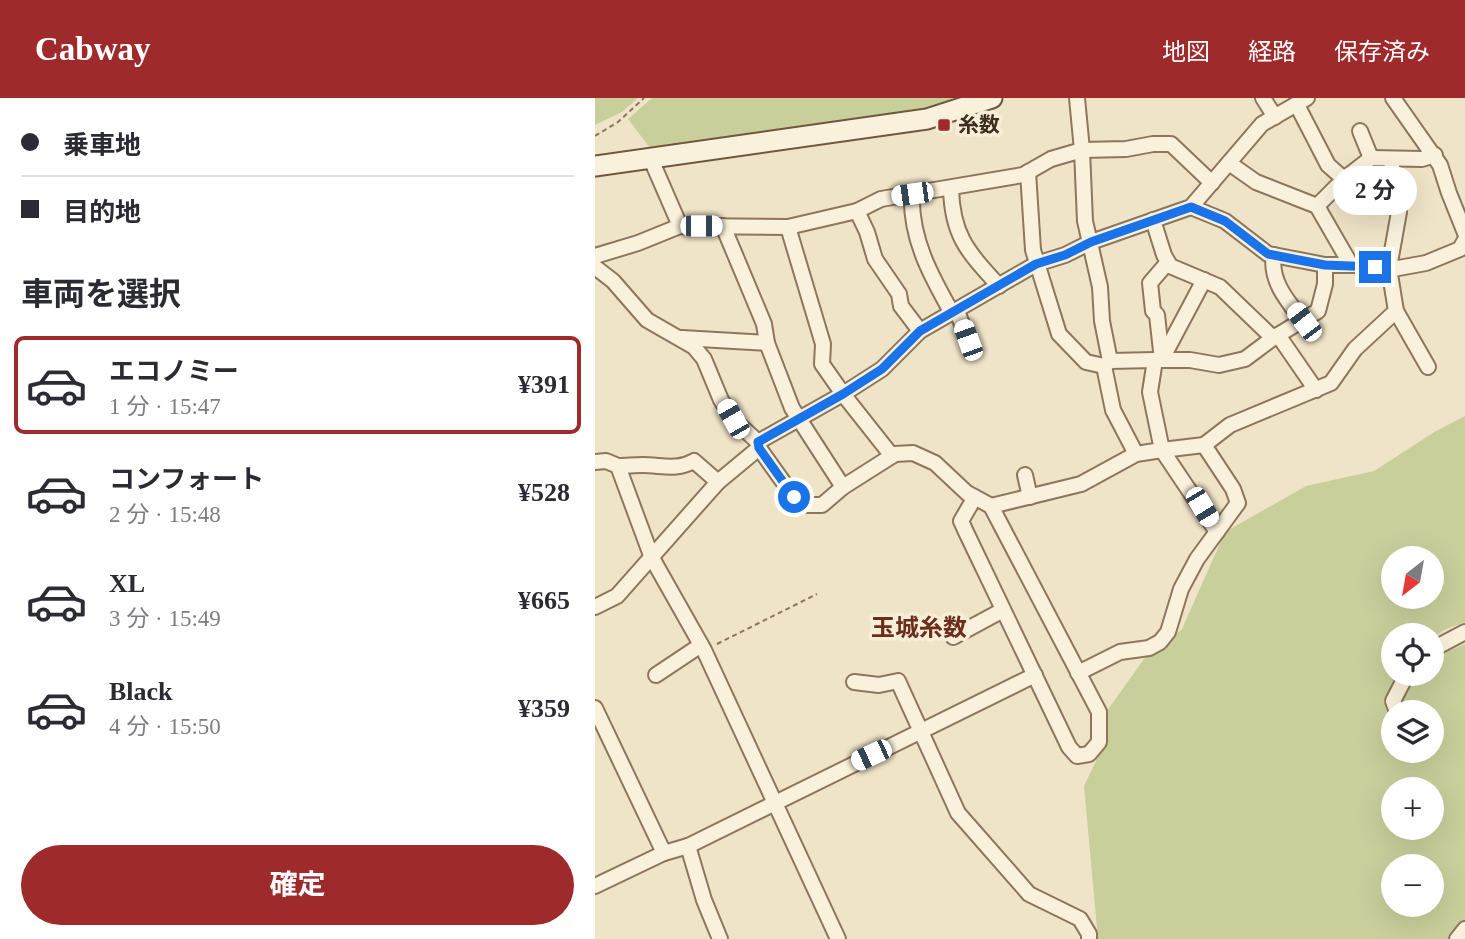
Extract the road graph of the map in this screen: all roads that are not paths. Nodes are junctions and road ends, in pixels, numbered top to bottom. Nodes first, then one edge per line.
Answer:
1 (992, 98) edge
2 (1077, 98) edge
3 (1263, 98) edge
4 (1393, 98) edge
5 (1302, 102) edge
6 (1275, 117) junction
7 (1360, 131) dead end
8 (1082, 150) junction
9 (1435, 155) junction
10 (650, 157) junction
11 (1371, 158) junction
12 (1391, 160) junction
13 (1229, 163) junction
14 (595, 166) edge
15 (1028, 172) junction
16 (1344, 179) junction
17 (1212, 183) junction
18 (951, 188) junction
19 (912, 194) junction
20 (1317, 206) junction
21 (1191, 207) junction
22 (857, 211) junction
23 (1153, 220) junction
24 (680, 226) junction
25 (723, 226) junction
26 (788, 227) junction
27 (1465, 233) edge
28 (1465, 240) edge
29 (1091, 242) junction
30 (1274, 255) junction
31 (595, 256) edge
32 (1168, 262) junction
33 (1036, 264) junction
34 (1325, 265) junction
35 (1351, 265) junction
36 (595, 267) edge
37 (1389, 268) junction
38 (1204, 280) junction
39 (999, 286) junction
40 (1395, 311) junction
41 (954, 312) junction
42 (1304, 322) junction
43 (920, 331) junction
44 (1276, 336) junction
45 (681, 338) junction
46 (968, 340) dead end
47 (767, 343) junction
48 (1158, 360) junction
49 (1107, 363) junction
50 (1427, 367) dead end
51 (1316, 390) junction
52 (843, 394) junction
53 (798, 419) junction
54 (759, 445) junction
55 (1204, 445) junction
56 (1163, 450) junction
57 (1136, 454) junction
58 (892, 456) junction
59 (595, 462) edge
60 (618, 466) junction
61 (1025, 475) dead end
62 (718, 482) junction
63 (843, 487) junction
64 (975, 497) junction
65 (1030, 497) junction
66 (991, 506) junction
67 (1217, 532) junction
68 (652, 558) junction
69 (595, 607) edge
70 (1003, 610) junction
71 (1465, 632) edge
72 (953, 637) dead end
73 (1444, 643) edge
74 (702, 648) junction
75 (1078, 673) junction
76 (656, 675) dead end
77 (1035, 675) junction
78 (854, 682) dead end
79 (595, 708) edge
80 (920, 732) junction
81 (774, 802) junction
82 (688, 846) junction
83 (664, 853) junction
84 (595, 886) edge
85 (1465, 929) edge
86 (720, 939) edge
87 (838, 939) edge
88 (1089, 939) edge
89 (1457, 939) edge

1 - 10 street
2 - 8 street
3 - 6 street
4 - 9 street
5 - 6 street
5 - 16 street
6 - 13 street
7 - 11 street
8 - 15 street
8 - 17 street
8 - 29 street
9 - 12 street
9 - 27 street
10 - 14 street
10 - 24 street
11 - 12 street
11 - 16 street
12 - 37 street
13 - 17 street
13 - 20 street
15 - 18 street
15 - 33 street
16 - 20 street
17 - 21 street
18 - 19 street
18 - 39 street
19 - 22 street
19 - 41 street
20 - 35 street
21 - 23 street
21 - 30 street
22 - 26 street
22 - 43 street
23 - 29 street
23 - 32 street
24 - 25 street
24 - 31 street
25 - 26 street
25 - 47 street
26 - 52 street
28 - 37 street
29 - 33 street
29 - 49 street
30 - 34 street
30 - 42 street
32 - 38 street
32 - 48 street
33 - 39 street
33 - 49 street
34 - 35 street
34 - 42 street
35 - 37 street
36 - 45 street
37 - 40 street
38 - 44 street
38 - 48 street
39 - 41 street
40 - 50 street
40 - 51 street
41 - 43 street
41 - 46 street
42 - 44 street
43 - 52 street
44 - 48 street
44 - 51 street
45 - 47 street
45 - 54 street
47 - 53 street
48 - 49 street
48 - 56 street
49 - 57 street
51 - 55 street
52 - 53 street
52 - 58 street
53 - 54 street
53 - 63 street
54 - 62 street
54 - 63 street
55 - 56 street
55 - 67 street
56 - 57 street
56 - 67 street
57 - 65 street
58 - 63 street
58 - 64 street
59 - 60 street
60 - 62 street
60 - 68 street
61 - 65 street
62 - 68 street
64 - 66 street
64 - 70 street
65 - 66 street
66 - 75 street
67 - 75 street
68 - 69 street
68 - 74 street
70 - 72 street
70 - 77 street
71 - 73 street
74 - 76 street
74 - 81 street
75 - 77 street
77 - 80 street
78 - 80 street
79 - 83 street
80 - 81 street
80 - 88 street
81 - 82 street
81 - 87 street
82 - 83 street
82 - 86 street
83 - 84 street
85 - 89 street

